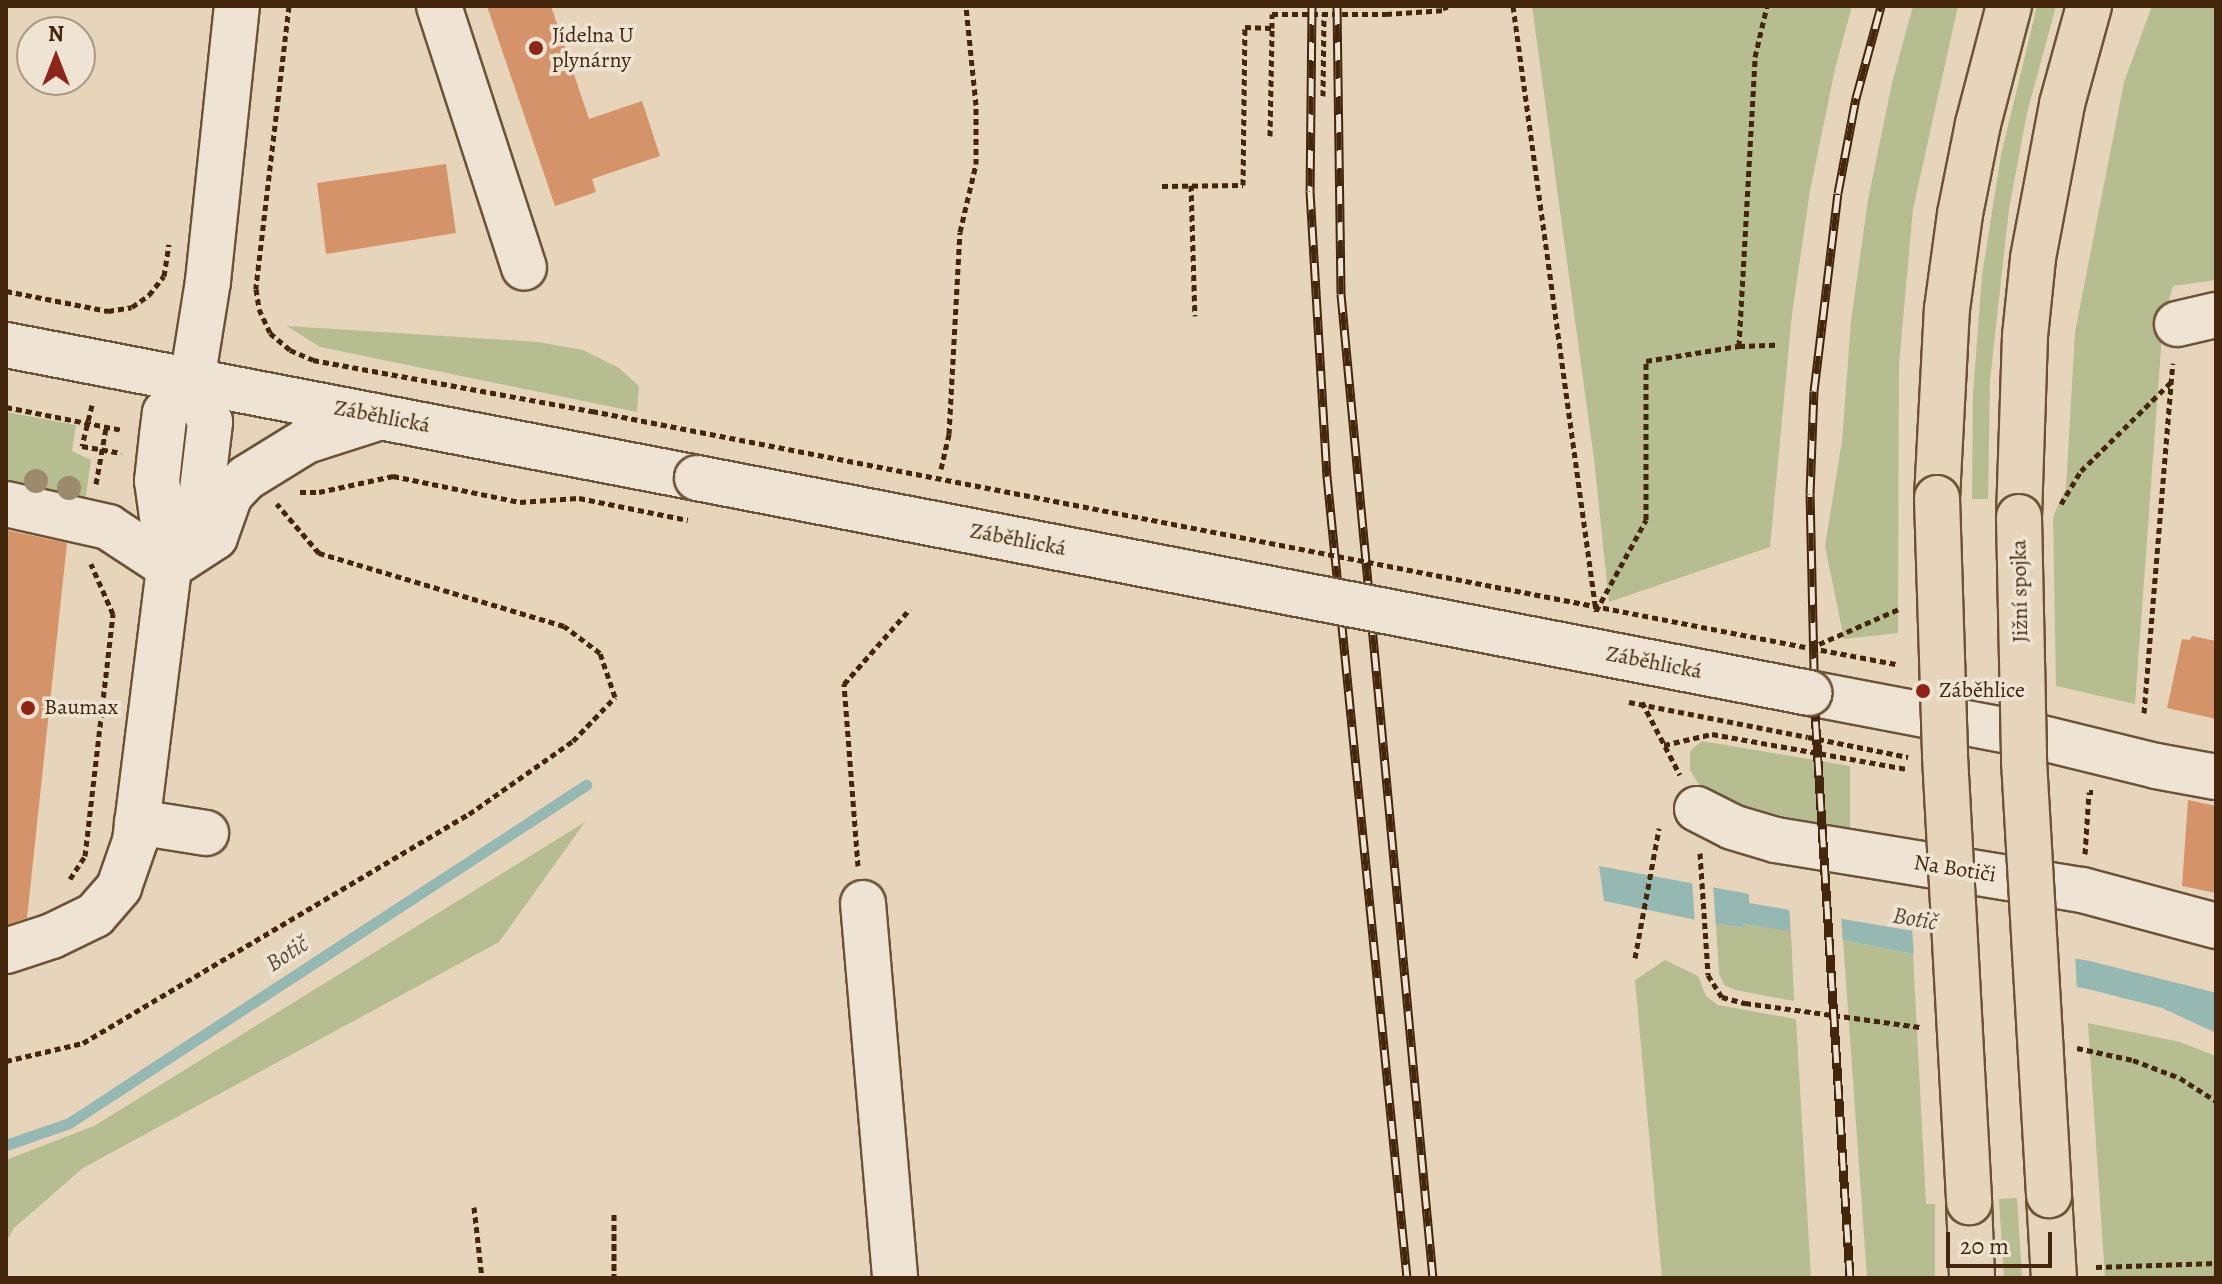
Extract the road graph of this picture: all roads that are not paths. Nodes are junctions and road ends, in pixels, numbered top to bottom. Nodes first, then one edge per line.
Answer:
1 (237, 6) edge
2 (439, 6) edge
3 (2009, 6) edge
4 (2089, 6) edge
5 (524, 268) dead end
6 (6, 345) edge
7 (192, 381) junction
8 (381, 418) junction
9 (6, 504) edge
10 (169, 567) junction
11 (2030, 735) junction
12 (2216, 749) edge
13 (2216, 777) edge
14 (137, 822) junction
15 (1685, 828) road end
16 (206, 833) dead end
17 (863, 903) road end
18 (2216, 926) edge
19 (6, 951) edge
20 (895, 1278) edge
21 (1972, 1278) edge
22 (2054, 1278) edge

1 - 7 street
2 - 5 street
3 - 21 highway, bridge
4 - 22 highway, Jižní spojka, bridge
6 - 7 street, Záběhlická
7 - 8 street, Záběhlická
7 - 10 street
8 - 10 street
8 - 11 street, Záběhlická, bridge
9 - 10 street
10 - 14 street
11 - 12 street, Záběhlická
11 - 13 street, Záběhlická
14 - 16 street
14 - 19 street
15 - 18 street, Na Botiči
17 - 20 street

